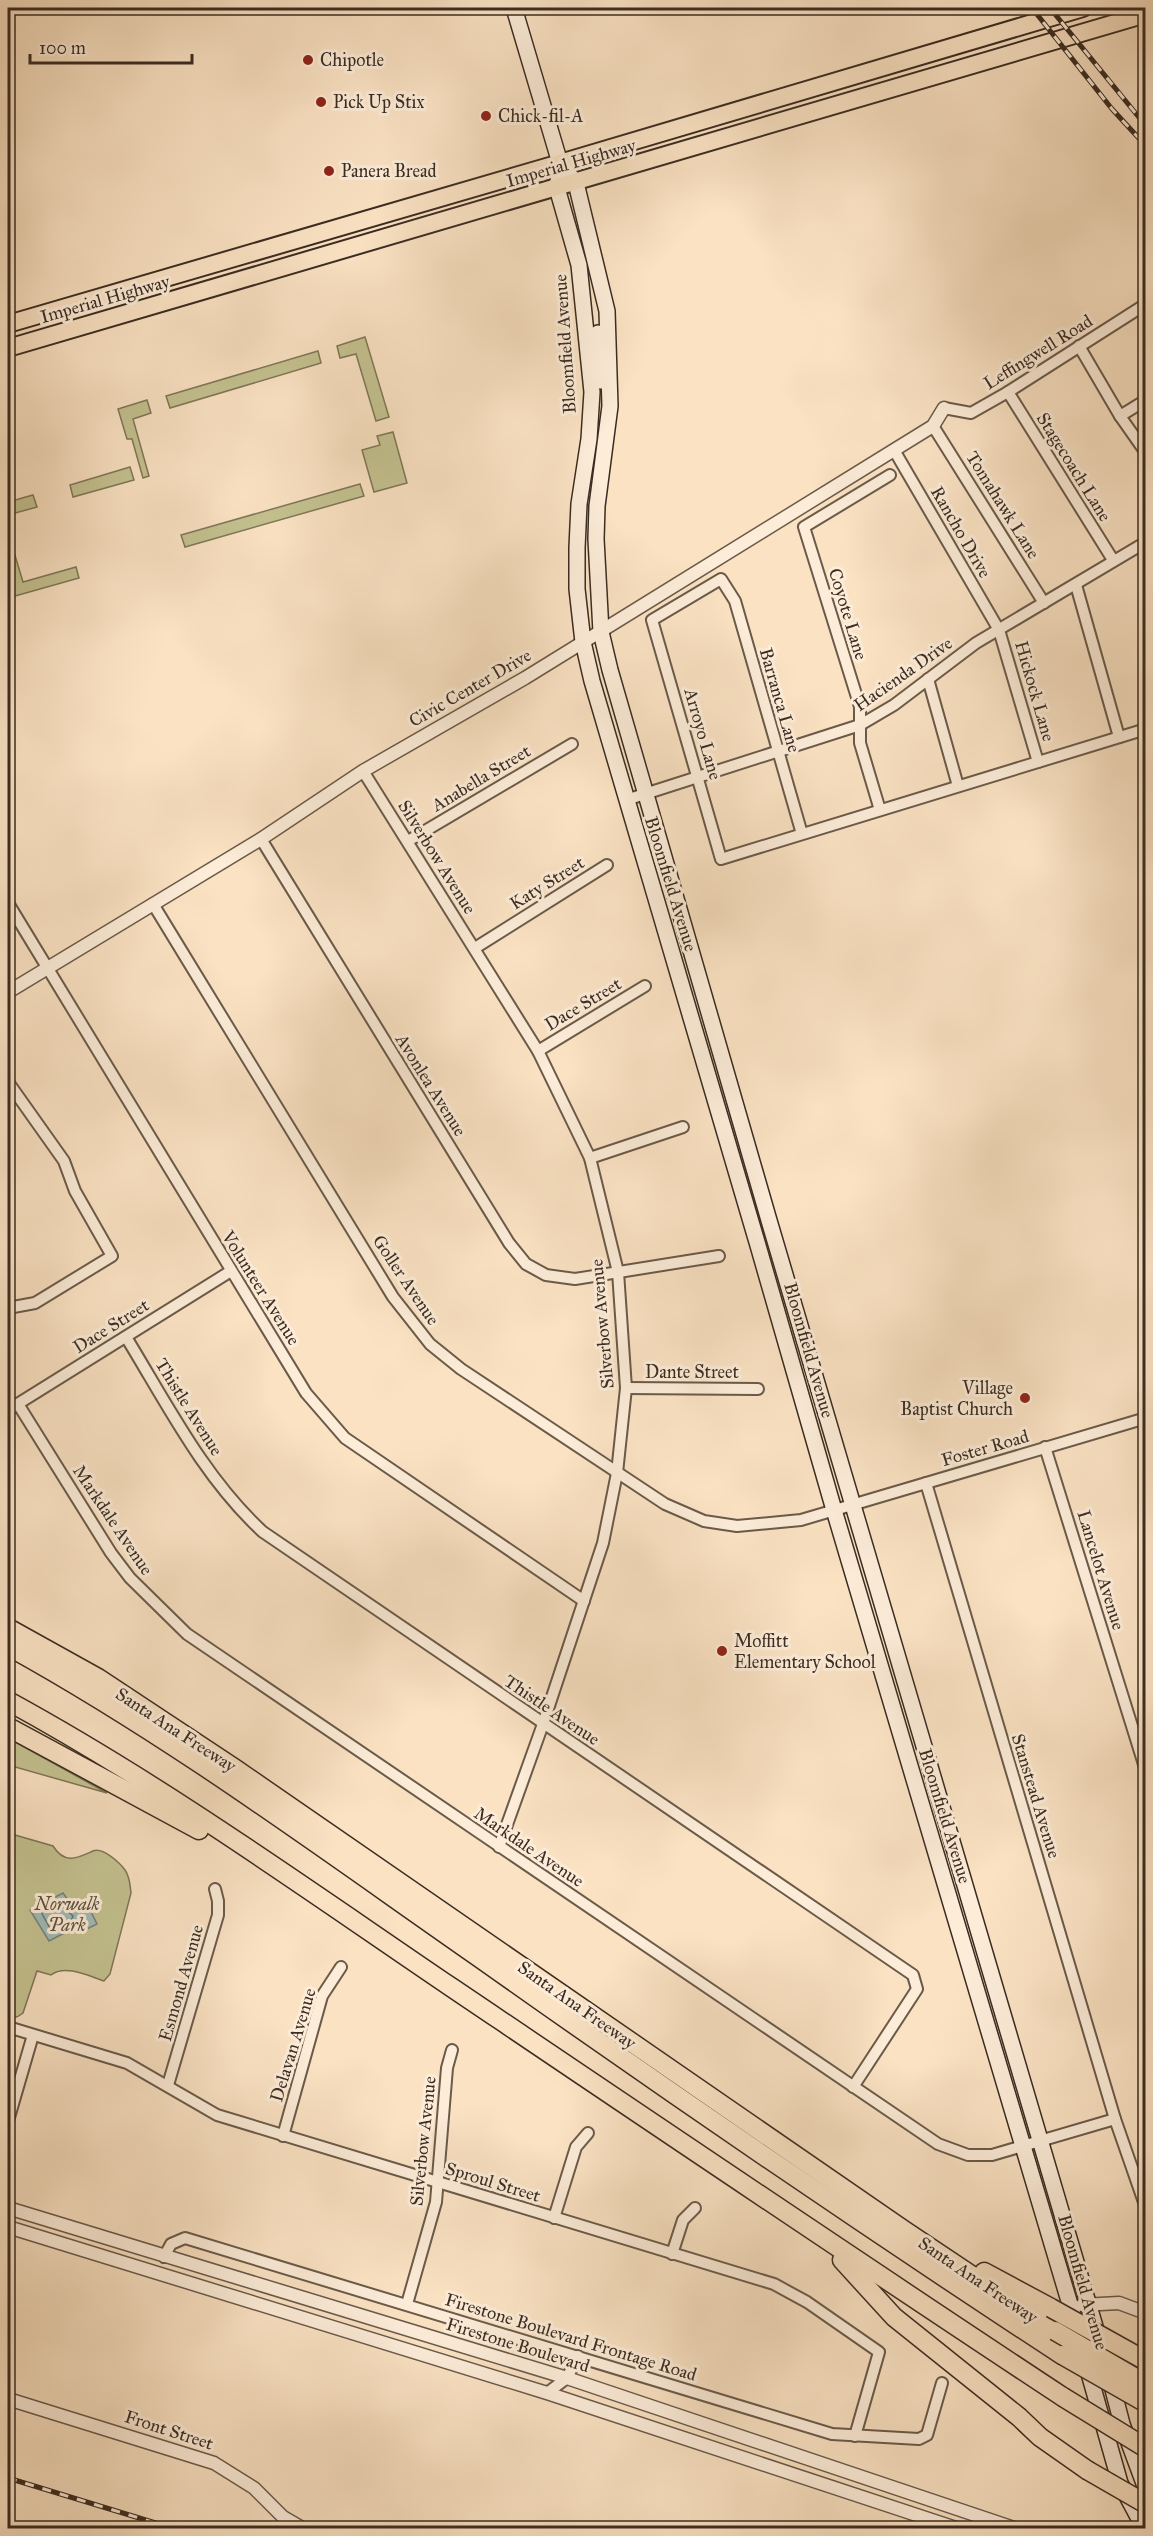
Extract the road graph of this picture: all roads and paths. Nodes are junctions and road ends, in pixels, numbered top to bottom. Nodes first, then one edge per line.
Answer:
1 (514, 8) edge
2 (1083, 8) edge
3 (1146, 14) edge
4 (560, 163) junction
5 (576, 183) junction
6 (557, 188) junction
7 (463, 191) junction
8 (362, 245) junction
9 (151, 282) junction
10 (584, 292) junction
11 (1146, 304) edge
12 (42, 314) junction
13 (8, 324) edge
14 (8, 337) edge
15 (46, 337) junction
16 (1079, 346) junction
17 (8, 348) edge
18 (1008, 392) junction
19 (610, 398) junction
20 (1146, 400) edge
21 (944, 408) joint
22 (1120, 416) junction
23 (933, 426) junction
24 (894, 450) junction
25 (587, 451) junction
26 (1146, 453) edge
27 (604, 454) junction
28 (890, 475) dead end
29 (1146, 543) edge
30 (1113, 560) junction
31 (721, 579) joint
32 (1076, 585) junction
33 (1044, 603) junction
34 (999, 630) junction
35 (601, 632) junction
36 (584, 642) junction
37 (928, 680) junction
38 (860, 725) junction
39 (1146, 729) edge
40 (1119, 737) junction
41 (572, 744) dead end
42 (778, 753) junction
43 (1038, 762) junction
44 (363, 771) junction
45 (698, 776) junction
46 (958, 786) junction
47 (646, 794) junction
48 (626, 800) junction
49 (880, 810) junction
50 (802, 834) junction
51 (261, 839) junction
52 (408, 841) junction
53 (607, 865) dead end
54 (674, 886) junction
55 (652, 891) junction
56 (8, 903) edge
57 (153, 904) junction
58 (475, 948) junction
59 (46, 968) junction
60 (645, 986) dead end
61 (8, 992) edge
62 (538, 1051) junction
63 (8, 1082) edge
64 (684, 1126) dead end
65 (590, 1158) junction
66 (776, 1244) junction
67 (759, 1249) junction
68 (719, 1256) dead end
69 (231, 1271) junction
70 (618, 1272) junction
71 (8, 1308) edge
72 (126, 1337) junction
73 (817, 1384) junction
74 (626, 1388) junction
75 (800, 1388) junction
76 (758, 1389) dead end
77 (18, 1404) junction
78 (8, 1410) edge
79 (1146, 1418) edge
80 (1046, 1447) junction
81 (617, 1473) junction
82 (926, 1483) junction
83 (854, 1504) junction
84 (834, 1510) junction
85 (584, 1601) junction
86 (887, 1623) junction
87 (8, 1628) edge
88 (869, 1628) junction
89 (8, 1646) edge
90 (8, 1701) edge
91 (543, 1724) junction
92 (8, 1727) edge
93 (1146, 1771) edge
94 (499, 1847) junction
95 (298, 1883) junction
96 (215, 1889) dead end
97 (341, 1967) dead end
98 (8, 2027) edge
99 (33, 2035) junction
100 (452, 2050) dead end
101 (168, 2085) junction
102 (853, 2087) junction
103 (1115, 2119) junction
104 (8, 2121) edge
105 (588, 2133) dead end
106 (283, 2136) junction
107 (1040, 2142) junction
108 (1023, 2147) junction
109 (438, 2182) junction
110 (8, 2208) edge
111 (695, 2208) dead end
112 (1146, 2208) edge
113 (554, 2218) junction
114 (8, 2227) edge
115 (905, 2231) junction
116 (822, 2238) junction
117 (672, 2254) junction
118 (164, 2257) junction
119 (1089, 2303) junction
120 (407, 2304) junction
121 (1072, 2308) junction
122 (1146, 2313) edge
123 (578, 2356) junction
124 (1146, 2361) edge
125 (567, 2378) junction
126 (942, 2383) dead end
127 (1146, 2384) edge
128 (547, 2393) junction
129 (8, 2399) edge
130 (1146, 2403) edge
131 (855, 2436) junction
132 (1146, 2448) edge
133 (1146, 2489) edge
134 (1146, 2504) edge
135 (302, 2529) edge
136 (956, 2529) edge
137 (1014, 2529) edge
138 (1144, 2529) edge

1 - 4 main road, Bloomfield Avenue
2 - 4 main road, Imperial Highway
3 - 5 main road, Imperial Highway
4 - 5 main road, Bloomfield Avenue
4 - 6 main road, Bloomfield Avenue
4 - 7 main road, Imperial Highway
5 - 6 main road, Imperial Highway
5 - 19 main road, Bloomfield Avenue
6 - 8 main road, Imperial Highway
6 - 10 main road, Bloomfield Avenue
7 - 8 main road
7 - 9 main road, Imperial Highway
8 - 15 main road, Imperial Highway
9 - 12 main road, Imperial Highway
9 - 15 main road
10 - 19 main road
10 - 25 main road, Bloomfield Avenue
11 - 16 street, Leffingwell Road
12 - 13 main road, Imperial Highway
12 - 14 main road
15 - 17 main road, Imperial Highway
16 - 18 street, Leffingwell Road
16 - 22 street
18 - 21 street, Leffingwell Road
18 - 30 street, Stagecoach Lane
19 - 27 main road, Bloomfield Avenue
20 - 22 street
21 - 23 street, Civic Center Drive
22 - 26 street
23 - 24 street, Civic Center Drive
23 - 33 street, Tomahawk Lane
24 - 34 street, Rancho Drive
24 - 35 street, Civic Center Drive
25 - 27 main road
25 - 36 main road, Bloomfield Avenue
27 - 35 main road, Bloomfield Avenue
28 - 38 street, Coyote Lane
29 - 30 street, Hacienda Drive
30 - 32 street, Hacienda Drive
31 - 42 street, Barranca Lane
31 - 45 street, Arroyo Lane
32 - 33 street, Hacienda Drive
32 - 40 street
33 - 34 street, Hacienda Drive
34 - 37 street, Hacienda Drive
34 - 43 street, Hickock Lane
35 - 36 street, Civic Center Drive
35 - 47 main road, Bloomfield Avenue
36 - 44 street, Civic Center Drive
36 - 48 main road, Bloomfield Avenue
37 - 38 street, Hacienda Drive
37 - 46 street
38 - 42 street, Hacienda Drive
38 - 49 street, Coyote Lane
39 - 40 street
40 - 43 street
41 - 52 street, Anabella Street
42 - 45 street, Hacienda Drive
42 - 50 street, Barranca Lane
43 - 46 street
44 - 51 street, Civic Center Drive
44 - 52 street, Silverbow Avenue
45 - 47 street, Hacienda Drive
45 - 50 street, Arroyo Lane
46 - 49 street
47 - 48 street, Hacienda Drive
47 - 54 main road, Bloomfield Avenue
48 - 55 main road, Bloomfield Avenue
49 - 50 street
51 - 57 street, Civic Center Drive
51 - 70 street, Avonlea Avenue
52 - 58 street, Silverbow Avenue
53 - 58 street, Katy Street
54 - 55 main road
54 - 66 main road, Bloomfield Avenue
55 - 67 main road, Bloomfield Avenue
56 - 59 street, Volunteer Avenue
57 - 59 street, Civic Center Drive
57 - 81 street, Goller Avenue
58 - 62 street, Silverbow Avenue
59 - 61 street, Civic Center Drive
59 - 69 street, Volunteer Avenue
60 - 62 street, Dace Street
62 - 65 street, Silverbow Avenue
63 - 71 street
64 - 65 street
65 - 70 street, Silverbow Avenue
66 - 67 main road
66 - 73 main road, Bloomfield Avenue
67 - 75 main road, Bloomfield Avenue
68 - 70 street, Avonlea Avenue
69 - 72 street, Dace Street
69 - 85 street, Volunteer Avenue
70 - 74 street, Silverbow Avenue
72 - 77 street, Dace Street
72 - 91 street, Thistle Avenue
73 - 75 main road
73 - 83 main road, Bloomfield Avenue
74 - 76 street, Dante Street
74 - 81 street, Silverbow Avenue
75 - 84 main road, Bloomfield Avenue
77 - 78 street, Dace Street
77 - 94 street, Markdale Avenue
79 - 80 street, Foster Road
80 - 82 street, Foster Road
80 - 93 street, Lancelot Avenue
81 - 84 street, Goller Avenue
81 - 85 street, Silverbow Avenue
82 - 83 street, Foster Road
82 - 103 street, Stanstead Avenue
83 - 84 street, Foster Road
83 - 86 main road, Bloomfield Avenue
84 - 88 main road, Bloomfield Avenue
85 - 91 street, Silverbow Avenue
86 - 88 main road
86 - 107 main road, Bloomfield Avenue
87 - 115 highway, Santa Ana Freeway
88 - 108 main road, Bloomfield Avenue
89 - 130 highway, bridge
90 - 95 highway
91 - 94 street, Silverbow Avenue
91 - 102 street, Thistle Avenue
92 - 95 highway
94 - 102 street, Markdale Avenue
95 - 116 highway
96 - 101 street, Esmond Avenue
97 - 106 street, Delavan Avenue
98 - 99 street, Sproul Street
99 - 101 street, Sproul Street
99 - 104 street
100 - 109 street, Silverbow Avenue
101 - 106 street, Sproul Street
102 - 108 street, Markdale Avenue
103 - 107 street, Markdale Avenue
103 - 112 street, Stanstead Avenue
105 - 113 street
106 - 109 street, Sproul Street
107 - 108 street, Markdale Avenue
107 - 119 main road, Bloomfield Avenue
108 - 121 main road, Bloomfield Avenue
109 - 113 street, Sproul Street
109 - 120 street, Silverbow Avenue
110 - 118 street, Firestone Boulevard
111 - 117 street
113 - 117 street, Sproul Street
114 - 128 street, Firestone Boulevard
115 - 124 highway, bridge
115 - 127 highway, Santa Ana Freeway, bridge
116 - 132 highway, bridge
116 - 134 highway, bridge
117 - 131 street, Sproul Street
118 - 120 street, Firestone Boulevard Frontage Road
118 - 125 street, Firestone Boulevard
119 - 121 street
119 - 122 street
119 - 133 main road, Bloomfield Avenue
120 - 123 street, Firestone Boulevard Frontage Road
121 - 138 main road, Bloomfield Avenue
123 - 125 street
123 - 131 street, Firestone Boulevard Frontage Road
125 - 128 street
125 - 137 street, Firestone Boulevard
126 - 131 street, Firestone Boulevard Frontage Road
128 - 136 street, Firestone Boulevard
129 - 135 street, Front Street

